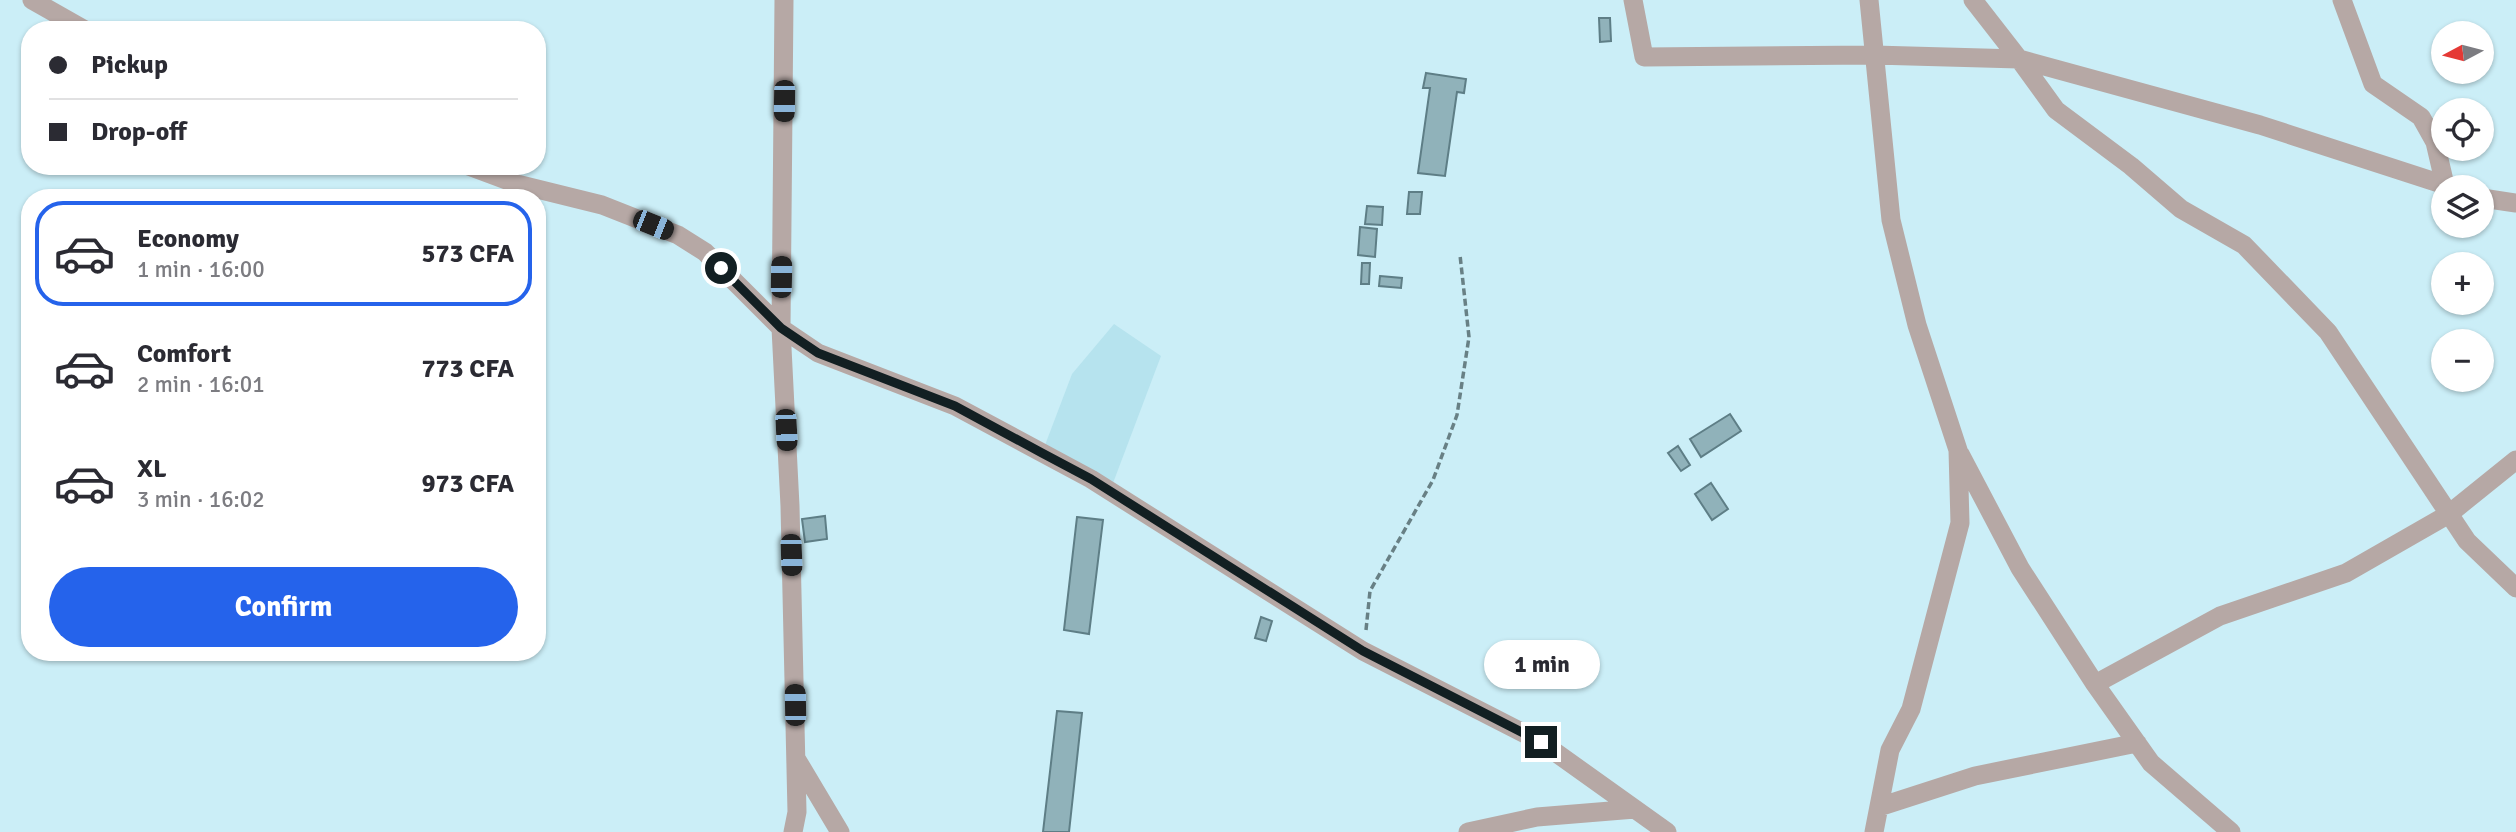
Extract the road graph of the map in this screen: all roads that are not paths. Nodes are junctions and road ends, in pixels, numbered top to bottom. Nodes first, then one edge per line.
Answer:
1 (32, 0) edge
2 (784, 0) edge
3 (1633, 0) edge
4 (1869, 0) edge
5 (1973, 0) edge
6 (2342, 0) edge
7 (69, 21) edge
8 (1874, 55) junction
9 (2019, 59) junction
10 (493, 175) edge
11 (2445, 175) edge
12 (2431, 180) edge
13 (537, 189) edge
14 (546, 191) edge
15 (2494, 200) edge
16 (2516, 203) edge
17 (781, 328) junction
18 (1958, 450) junction
19 (2516, 460) edge
20 (2449, 514) junction
21 (2516, 588) edge
22 (2095, 684) junction
23 (2137, 743) junction
24 (796, 759) junction
25 (1879, 807) junction
26 (1634, 809) junction
27 (793, 832) edge
28 (841, 832) edge
29 (1468, 832) edge
30 (1667, 832) edge
31 (1874, 832) edge
32 (2231, 832) edge

1 - 7 street
2 - 17 street
3 - 8 street
4 - 8 street
5 - 9 street
6 - 11 street
8 - 9 street
8 - 18 street
9 - 12 street
9 - 20 street
10 - 13 street
14 - 17 street
15 - 16 street
17 - 24 street
17 - 26 street
18 - 22 street
18 - 25 street
19 - 20 street
20 - 21 street
20 - 22 street
22 - 23 street
23 - 25 street
23 - 32 street
24 - 27 street
24 - 28 street
25 - 31 street
26 - 29 street
26 - 30 street

